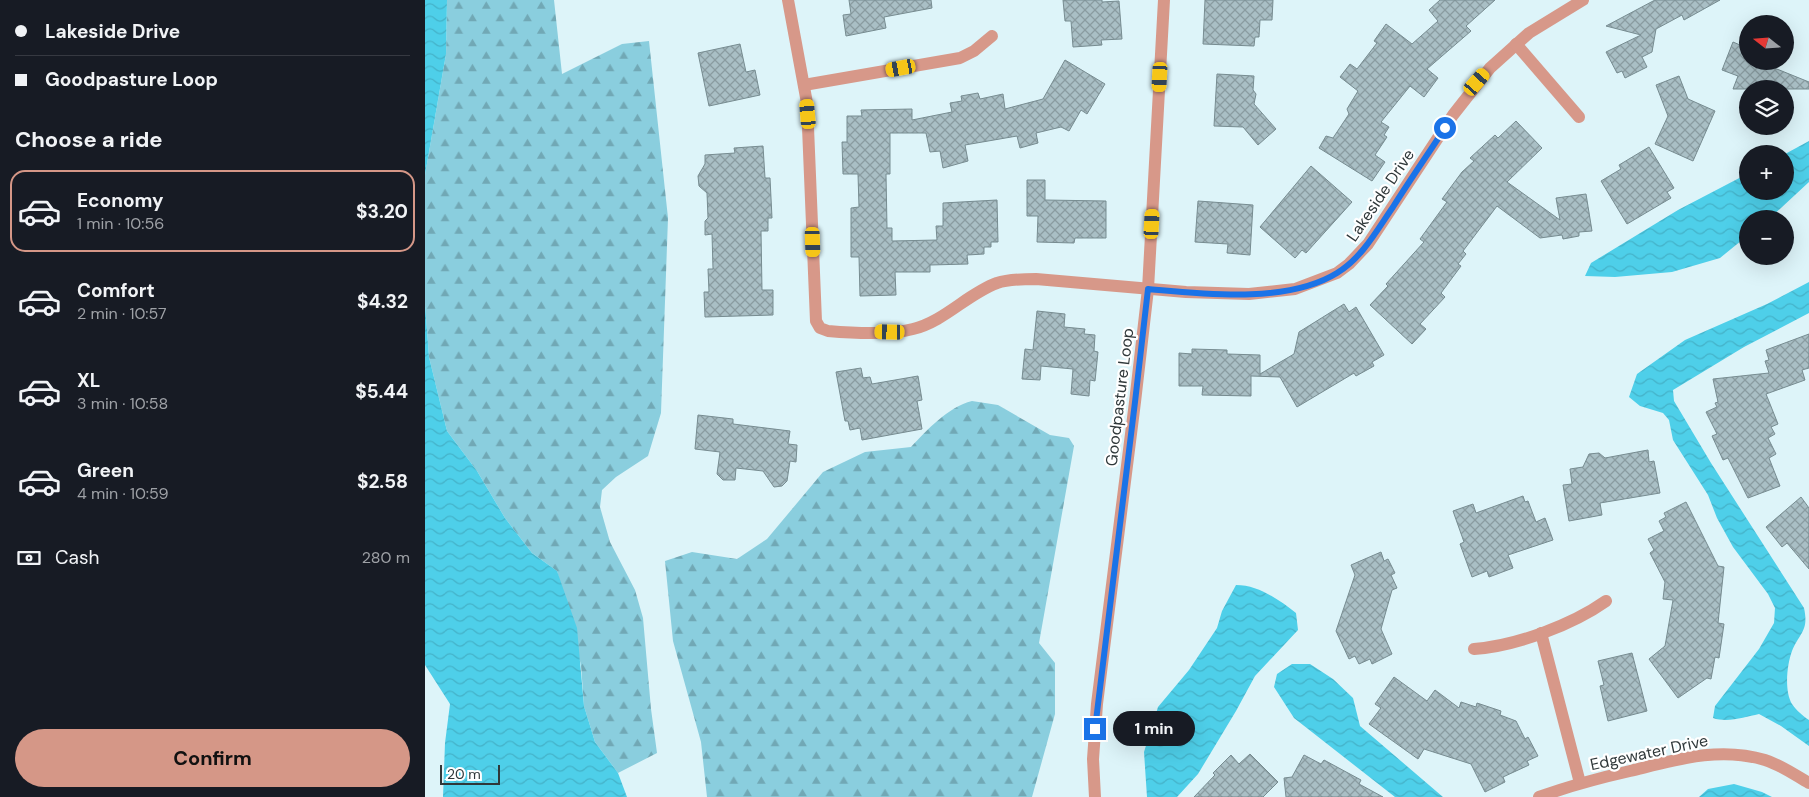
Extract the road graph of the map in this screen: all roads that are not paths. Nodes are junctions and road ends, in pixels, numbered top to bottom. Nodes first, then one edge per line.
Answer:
1 (787, 0) edge
2 (1164, 0) edge
3 (1583, 0) edge
4 (992, 36) dead end
5 (1516, 44) junction
6 (803, 84) junction
7 (1579, 116) dead end
8 (1148, 289) junction
9 (1606, 601) dead end
10 (1541, 633) junction
11 (1474, 650) dead end
12 (1580, 783) junction
13 (1809, 783) edge
14 (1095, 797) edge
15 (1539, 797) edge

1 - 6 street
2 - 8 street, Goodpasture Loop
3 - 5 street, Lakeside Drive
4 - 6 street
5 - 7 street
5 - 8 street, Lakeside Drive
6 - 8 street, Lakeside Drive
8 - 14 street, Goodpasture Loop
9 - 10 street
10 - 11 street
10 - 12 street, Edgewater Drive
12 - 13 street, Edgewater Drive
12 - 15 street, Edgewater Drive

